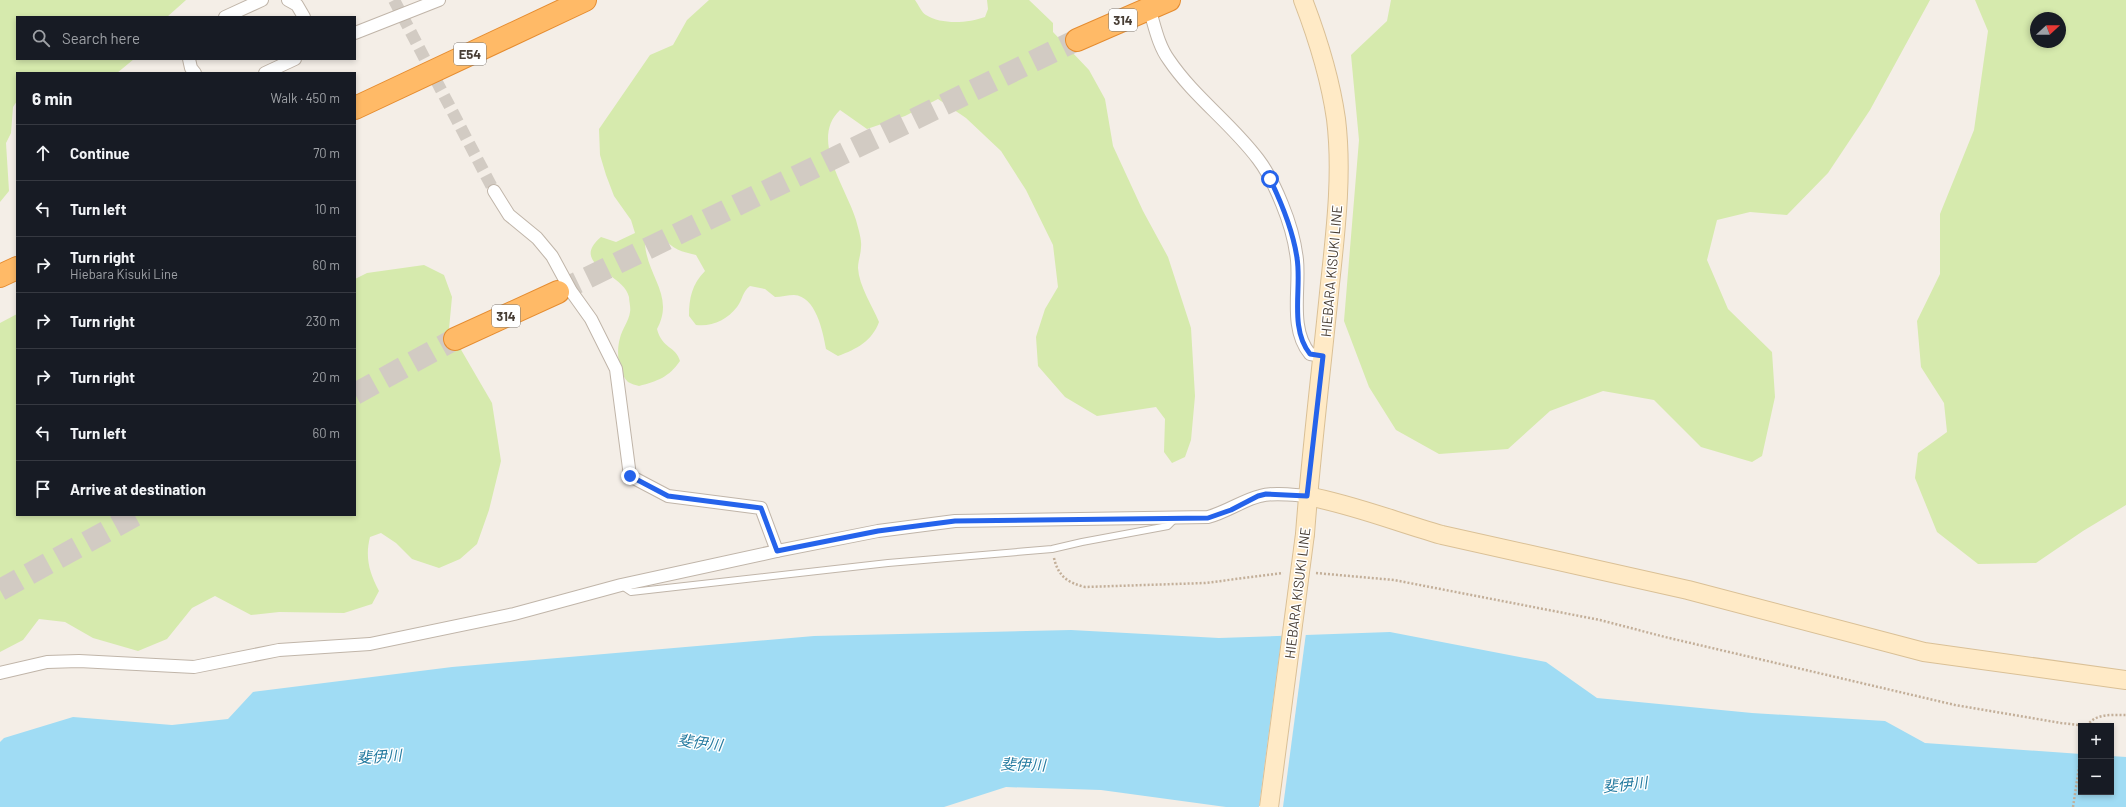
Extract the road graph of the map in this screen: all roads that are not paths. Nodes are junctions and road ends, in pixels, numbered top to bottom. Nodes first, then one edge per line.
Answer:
1 (262, 0) edge
2 (288, 0) edge
3 (439, 0) edge
4 (585, 0) edge
5 (1169, 0) edge
6 (1303, 0) edge
7 (226, 16) edge
8 (303, 16) edge
9 (1152, 18) dead end
10 (356, 33) edge
11 (1077, 40) tunnel mouth
12 (189, 60) edge
13 (292, 60) edge
14 (194, 72) edge
15 (267, 72) edge
16 (356, 108) edge
17 (494, 191) tunnel mouth
18 (16, 268) edge
19 (0, 276) edge
20 (558, 292) tunnel mouth
21 (455, 339) tunnel mouth
22 (1323, 356) junction
23 (1307, 496) junction
24 (1176, 518) junction
25 (777, 551) junction
26 (621, 585) junction
27 (0, 672) edge
28 (2126, 680) edge
29 (1269, 807) edge

1 - 7 street
2 - 8 street
3 - 10 street
4 - 16 highway, E54
5 - 11 highway, 314
6 - 22 street, HIEBARA KISUKI LINE
9 - 22 street
12 - 14 street
13 - 15 street
17 - 25 street
18 - 19 highway
20 - 21 highway, 314
22 - 23 street, HIEBARA KISUKI LINE
23 - 24 street
23 - 28 street
23 - 29 street, HIEBARA KISUKI LINE, bridge
24 - 25 street
24 - 26 lane
25 - 26 street
26 - 27 street

